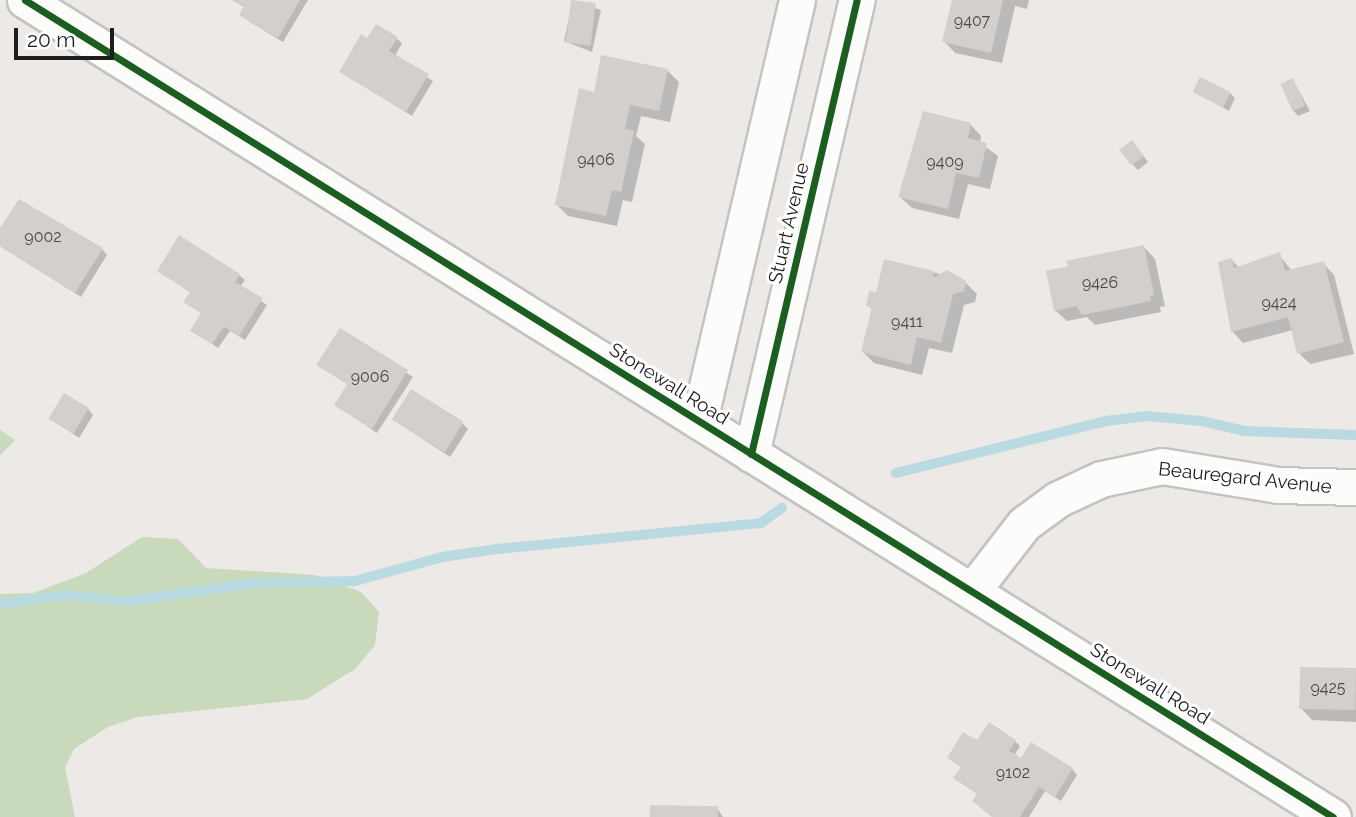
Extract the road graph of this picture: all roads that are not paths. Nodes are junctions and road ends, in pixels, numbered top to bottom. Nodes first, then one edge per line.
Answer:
1 (24, 0) edge
2 (797, 0) edge
3 (857, 0) edge
4 (699, 421) junction
5 (751, 454) junction
6 (1356, 487) edge
7 (972, 592) junction
8 (1333, 817) edge

1 - 4 street, Stonewall Road
2 - 4 street
3 - 5 street, Stuart Avenue
4 - 5 street, Stonewall Road
5 - 7 street, Stonewall Road
6 - 7 street, Beauregard Avenue
7 - 8 street, Stonewall Road

